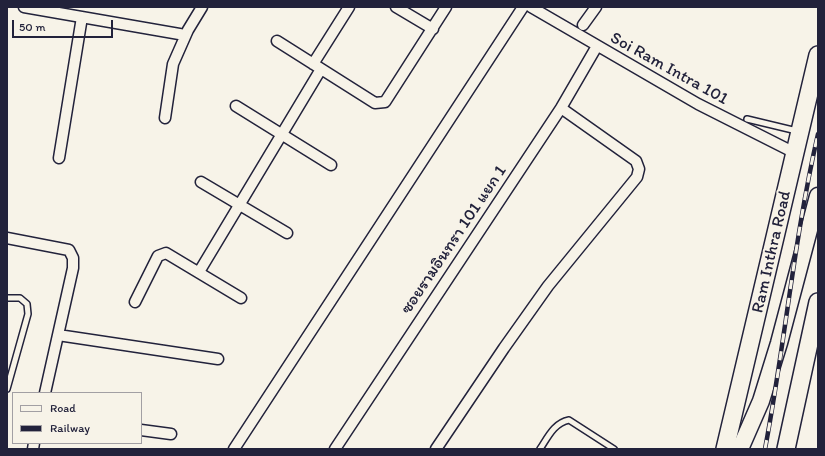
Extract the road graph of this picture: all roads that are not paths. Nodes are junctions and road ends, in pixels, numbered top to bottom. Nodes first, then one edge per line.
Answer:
1 (24, 7) edge
2 (202, 7) edge
3 (349, 7) edge
4 (396, 7) edge
5 (446, 7) edge
6 (523, 7) edge
7 (531, 7) edge
8 (596, 7) edge
9 (82, 17) junction
10 (583, 25) dead end
11 (433, 29) junction
12 (185, 35) junction
13 (277, 41) dead end
14 (597, 46) junction
15 (818, 55) edge
16 (317, 66) junction
17 (236, 106) dead end
18 (561, 108) junction
19 (164, 118) dead end
20 (747, 118) dead end
21 (800, 132) junction
22 (281, 136) junction
23 (795, 153) junction
24 (59, 158) dead end
25 (331, 165) dead end
26 (201, 182) dead end
27 (818, 196) edge
28 (240, 204) junction
29 (287, 232) dead end
30 (7, 238) edge
31 (199, 272) junction
32 (7, 298) edge
33 (241, 298) dead end
34 (135, 302) dead end
35 (818, 302) edge
36 (816, 320) edge
37 (58, 335) junction
38 (218, 359) dead end
39 (7, 389) edge
40 (45, 392) edge
41 (142, 430) edge
42 (171, 434) dead end
43 (788, 448) edge
44 (234, 449) edge
45 (335, 449) edge
46 (436, 449) edge
47 (540, 449) edge
48 (614, 449) edge
49 (725, 449) edge
50 (740, 449) edge

1 - 9 street
2 - 12 street
3 - 16 street
4 - 11 street
5 - 11 street
6 - 44 street
7 - 14 street, Soi Ram Intra 101
8 - 10 street
9 - 12 street
9 - 24 street
11 - 16 street
12 - 19 street
13 - 16 street
14 - 18 street, ซอยรามอินทรา 101 แยก 1
14 - 23 street, Soi Ram Intra 101
15 - 21 highway, Ram Inthra Road
16 - 22 street
17 - 22 street
18 - 45 street, ซอยรามอินทรา 101 แยก 1
18 - 46 street
20 - 21 lane
21 - 23 highway, Ram Inthra Road
22 - 25 street
22 - 28 street
23 - 49 highway, Ram Inthra Road
26 - 28 street
27 - 50 main road
28 - 29 street
28 - 31 street
30 - 37 street
31 - 33 street
31 - 34 street
32 - 39 lane
35 - 36 highway
36 - 43 highway
37 - 38 street
37 - 40 street
41 - 42 street
47 - 48 lane

